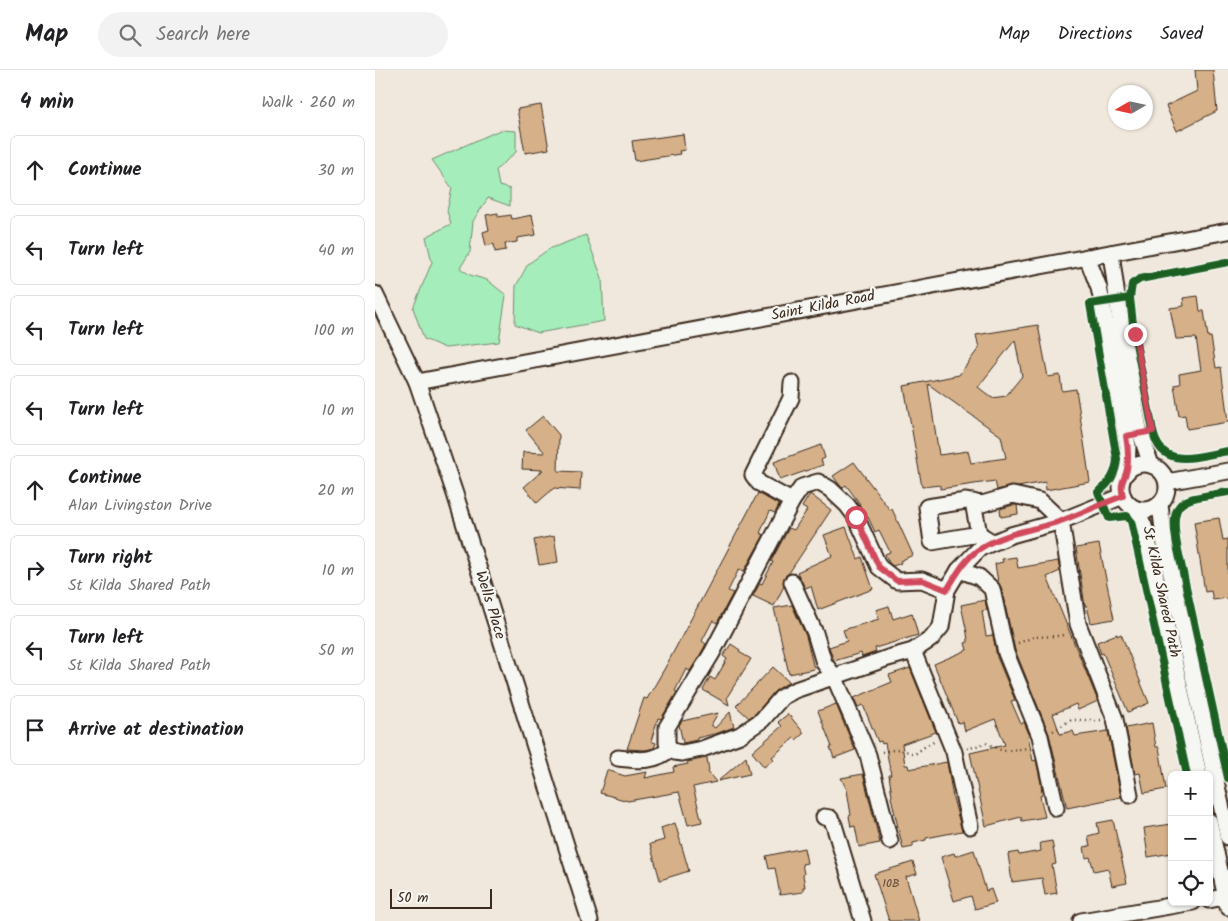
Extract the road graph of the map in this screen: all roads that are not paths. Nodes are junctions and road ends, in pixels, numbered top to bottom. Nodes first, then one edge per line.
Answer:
1 (1228, 232) edge
2 (1111, 252) junction
3 (1087, 257) junction
4 (375, 294) edge
5 (417, 382) junction
6 (792, 383) dead end
7 (1151, 465) junction
8 (1228, 471) edge
9 (1127, 472) junction
10 (1167, 482) junction
11 (1123, 496) junction
12 (792, 501) junction
13 (973, 502) junction
14 (1159, 505) junction
15 (1136, 509) junction
16 (1061, 521) junction
17 (979, 534) junction
18 (993, 542) junction
19 (959, 570) junction
20 (792, 582) dead end
21 (947, 590) junction
22 (913, 651) junction
23 (834, 676) junction
24 (670, 749) junction
25 (618, 758) dead end
26 (1198, 771) edge
27 (1130, 795) dead end
28 (1056, 808) dead end
29 (824, 817) dead end
30 (970, 826) dead end
31 (1228, 837) edge
32 (1213, 839) edge
33 (890, 841) dead end
34 (1213, 900) edge
35 (1227, 900) edge
36 (1169, 906) edge
37 (590, 921) edge
38 (863, 921) edge
39 (1081, 921) edge

1 - 2 street, Saint Kilda Road
2 - 3 street, Saint Kilda Road
2 - 7 street
3 - 5 street, Saint Kilda Road
3 - 9 street
4 - 5 street, Wells Place
5 - 37 street, Wells Place
6 - 12 street
7 - 9 street
7 - 10 street
8 - 10 street
9 - 11 street
10 - 14 street
11 - 15 street
11 - 16 street
12 - 21 street
12 - 24 street
13 - 16 street
13 - 17 street
13 - 17 street
14 - 15 street
14 - 31 street
15 - 26 street
16 - 18 street
16 - 27 street
17 - 18 street
18 - 19 street
19 - 21 street
19 - 28 street
20 - 23 street
21 - 22 street
22 - 23 street
22 - 30 street
23 - 24 street
23 - 33 street
24 - 25 street
29 - 38 street
32 - 35 street
34 - 35 street
36 - 39 street

